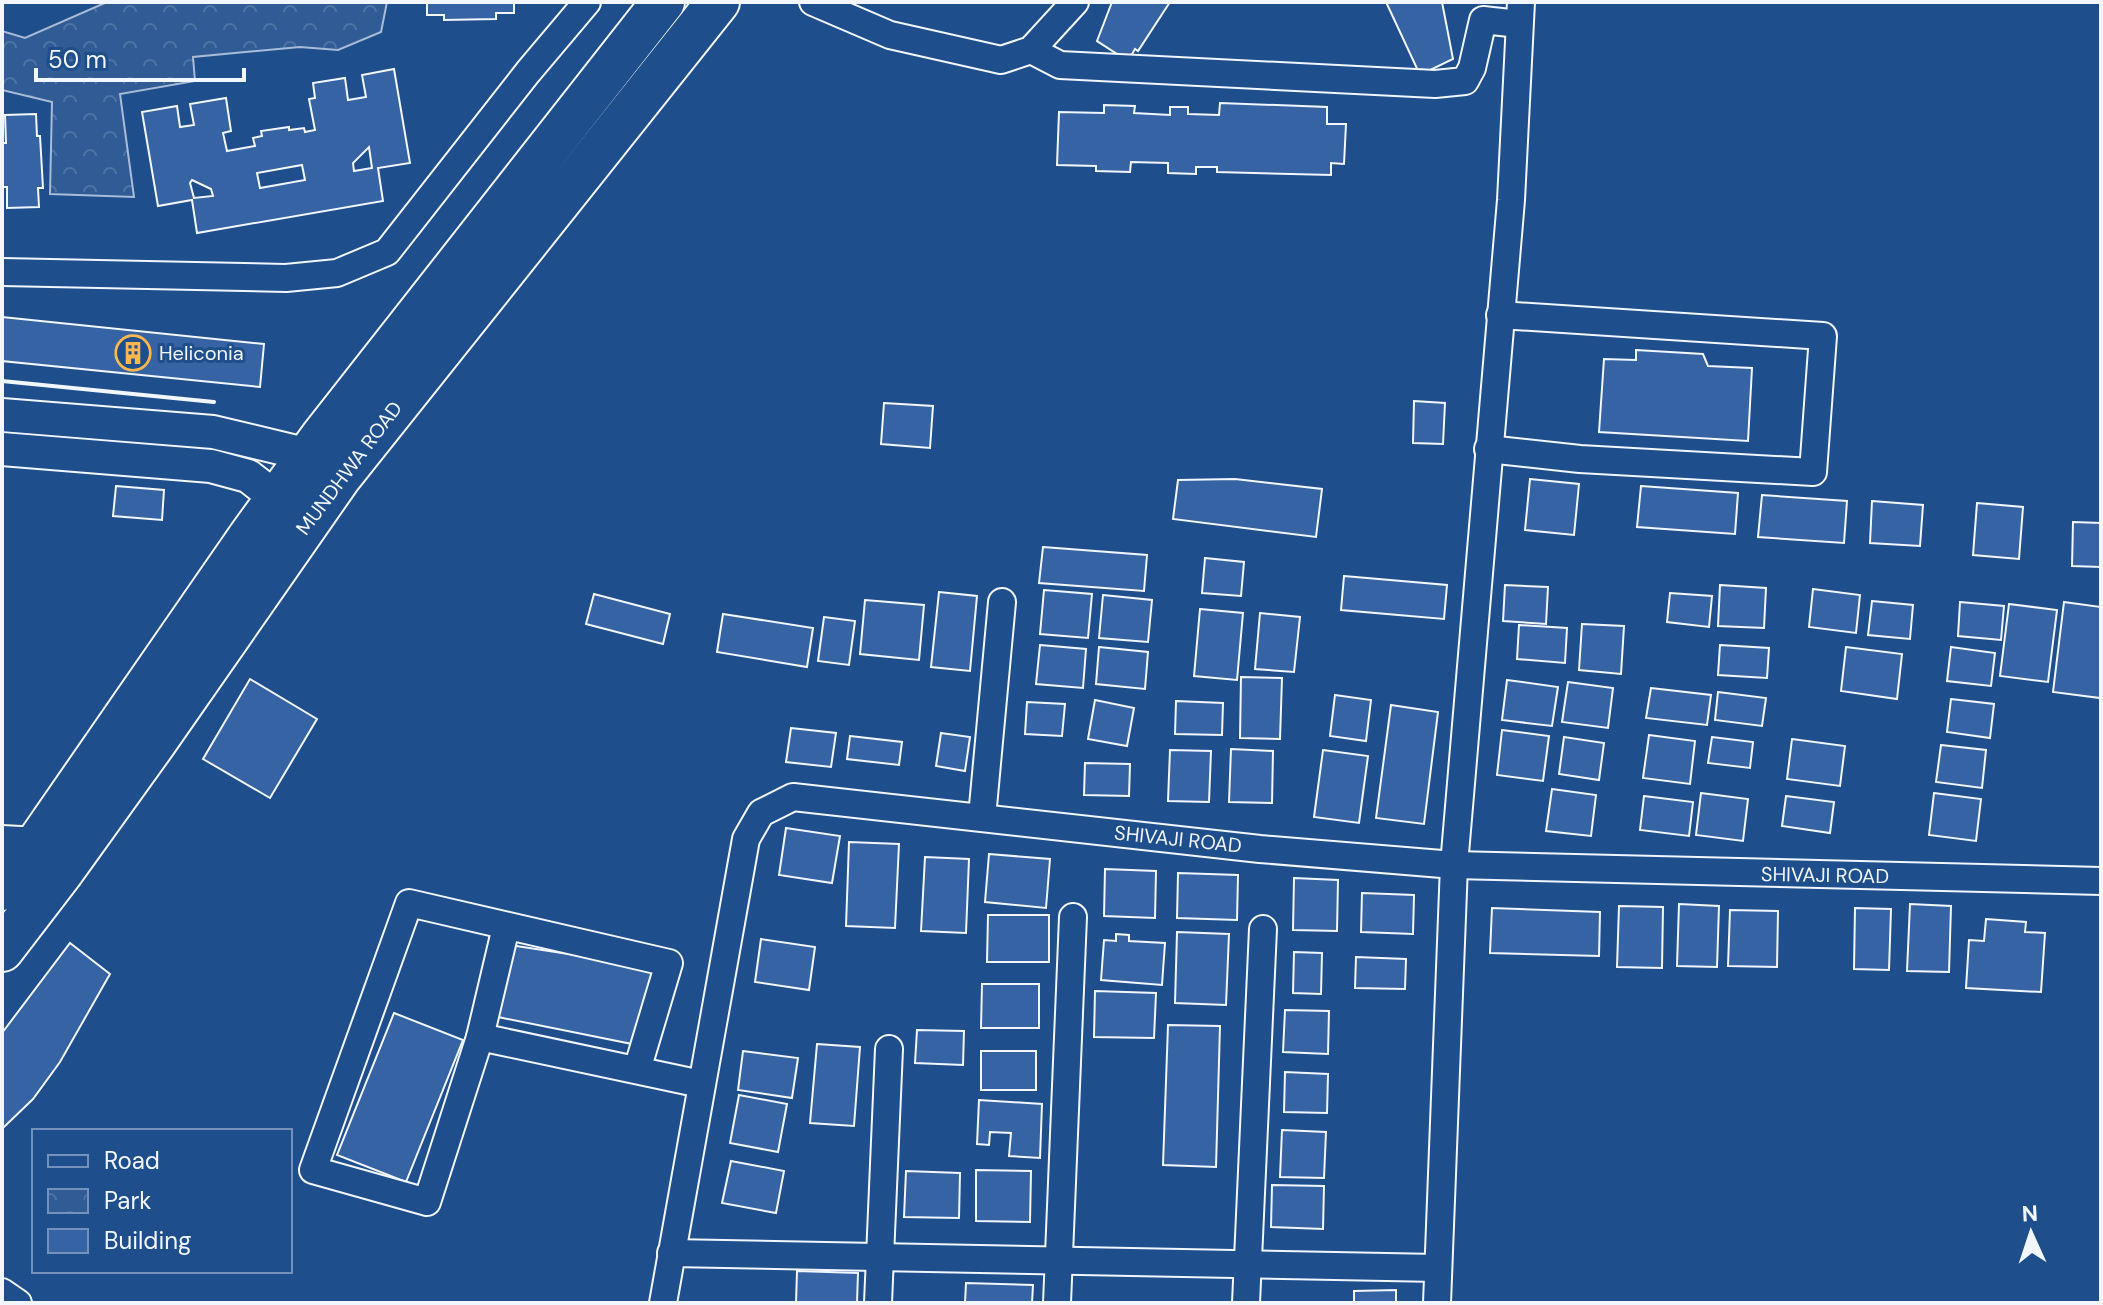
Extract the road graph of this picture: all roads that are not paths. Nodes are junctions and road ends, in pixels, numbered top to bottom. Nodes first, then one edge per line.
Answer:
1 (587, 2) edge
2 (663, 2) edge
3 (718, 2) edge
4 (813, 2) edge
5 (1075, 2) edge
6 (1480, 11) edge
7 (1520, 13) edge
8 (1031, 50) junction
9 (2, 272) edge
10 (1500, 315) junction
11 (2, 415) edge
12 (2, 449) edge
13 (1488, 449) junction
14 (324, 466) junction
15 (292, 510) junction
16 (1002, 602) dead end
17 (982, 817) junction
18 (20, 840) edge
19 (1454, 865) junction
20 (2101, 881) edge
21 (2, 889) edge
22 (1073, 917) dead end
23 (506, 927) junction
24 (1263, 929) dead end
25 (2, 950) edge
26 (480, 1037) junction
27 (889, 1049) dead end
28 (637, 1070) junction
29 (701, 1084) junction
30 (671, 1253) junction
31 (880, 1257) junction
32 (1058, 1261) junction
33 (1247, 1264) junction
34 (1438, 1268) junction
35 (2, 1292) edge
36 (18, 1303) edge
37 (663, 1303) edge
38 (878, 1303) edge
39 (1057, 1303) edge
40 (1246, 1303) edge
41 (1437, 1303) edge

1 - 9 street
2 - 14 highway, MUNDHWA ROAD
3 - 14 highway, MUNDHWA ROAD
4 - 8 street
5 - 8 street
6 - 7 street
6 - 8 street
7 - 10 street
10 - 13 street
10 - 13 street
11 - 14 street
12 - 15 street
13 - 19 street
14 - 15 highway, MUNDHWA ROAD
15 - 18 highway, MUNDHWA ROAD
15 - 25 highway, MUNDHWA ROAD
16 - 17 street
17 - 19 street, SHIVAJI ROAD
17 - 29 street, SHIVAJI ROAD
18 - 21 highway, MUNDHWA ROAD
19 - 20 street, SHIVAJI ROAD
19 - 34 street
22 - 32 street
23 - 26 street
23 - 26 street
23 - 28 street
24 - 33 street
26 - 28 street
27 - 31 street
28 - 29 street
29 - 30 street, SHIVAJI ROAD
30 - 31 street
30 - 37 street, SHIVAJI ROAD
31 - 32 street
31 - 38 street
32 - 33 street
32 - 39 street
33 - 34 street
33 - 40 street
34 - 41 street
35 - 36 street

